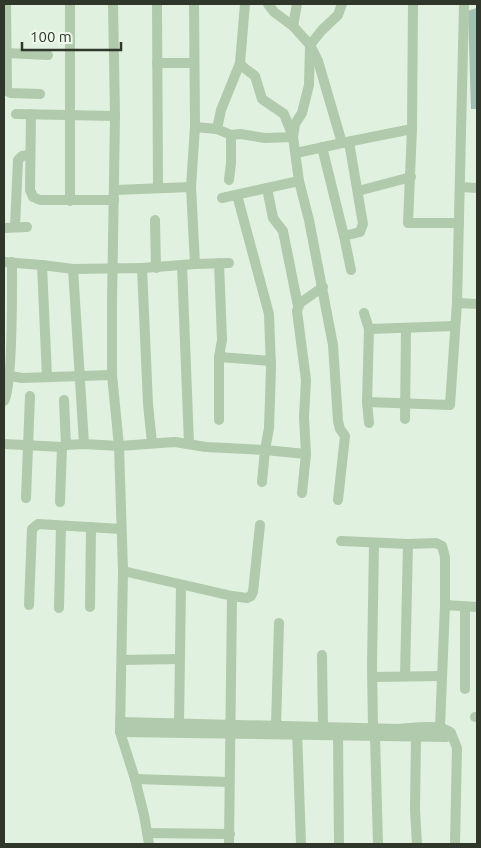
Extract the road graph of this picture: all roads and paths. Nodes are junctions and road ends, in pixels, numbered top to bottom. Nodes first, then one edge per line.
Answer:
1 (6, 4) edge
2 (70, 4) edge
3 (113, 4) edge
4 (157, 4) edge
5 (194, 4) edge
6 (246, 4) edge
7 (268, 4) edge
8 (297, 4) edge
9 (342, 4) edge
10 (413, 4) edge
11 (464, 4) edge
12 (293, 26) junction
13 (310, 45) junction
14 (7, 53) junction
15 (48, 55) dead end
16 (158, 63) junction
17 (194, 63) junction
18 (240, 63) junction
19 (40, 94) dead end
20 (16, 114) dead end
21 (31, 114) junction
22 (69, 115) junction
23 (115, 116) junction
24 (195, 127) junction
25 (217, 129) junction
26 (412, 129) junction
27 (231, 135) junction
28 (294, 137) junction
29 (346, 142) junction
30 (322, 147) junction
31 (296, 153) junction
32 (29, 155) junction
33 (411, 177) junction
34 (229, 180) dead end
35 (299, 181) junction
36 (191, 187) junction
37 (460, 187) junction
38 (158, 188) junction
39 (267, 188) junction
40 (477, 188) edge
41 (358, 191) junction
42 (114, 195) junction
43 (237, 195) junction
44 (222, 198) dead end
45 (70, 200) junction
46 (155, 220) dead end
47 (459, 223) junction
48 (16, 227) junction
49 (27, 227) dead end
50 (4, 228) edge
51 (344, 236) junction
52 (8, 262) edge
53 (195, 264) junction
54 (42, 265) junction
55 (182, 266) junction
56 (142, 268) junction
57 (156, 268) junction
58 (73, 269) junction
59 (111, 269) junction
60 (351, 270) dead end
61 (323, 287) junction
62 (7, 303) edge
63 (457, 303) junction
64 (477, 304) edge
65 (298, 306) junction
66 (364, 313) dead end
67 (456, 326) junction
68 (370, 329) junction
69 (406, 329) junction
70 (219, 357) junction
71 (272, 361) junction
72 (112, 374) junction
73 (7, 376) edge
74 (47, 377) junction
75 (80, 377) junction
76 (30, 396) dead end
77 (64, 400) dead end
78 (4, 401) edge
79 (367, 402) junction
80 (405, 404) junction
81 (405, 419) dead end
82 (220, 420) dead end
83 (369, 423) dead end
84 (152, 443) junction
85 (4, 444) edge
86 (84, 444) junction
87 (189, 444) junction
88 (29, 446) junction
89 (64, 446) junction
90 (119, 446) junction
91 (265, 450) junction
92 (306, 454) junction
93 (262, 482) dead end
94 (302, 493) dead end
95 (26, 498) dead end
96 (338, 500) dead end
97 (60, 502) dead end
98 (260, 525) dead end
99 (61, 526) junction
100 (91, 527) junction
101 (121, 529) junction
102 (340, 541) dead end
103 (374, 543) junction
104 (408, 544) junction
105 (123, 571) junction
106 (181, 585) junction
107 (232, 596) junction
108 (30, 605) dead end
109 (445, 605) junction
110 (90, 607) dead end
111 (465, 607) junction
112 (477, 607) edge
113 (59, 608) dead end
114 (279, 622) dead end
115 (322, 655) dead end
116 (180, 659) junction
117 (122, 660) junction
118 (373, 676) junction
119 (404, 676) junction
120 (442, 676) junction
121 (465, 689) dead end
122 (179, 724) junction
123 (276, 726) junction
124 (120, 727) junction
125 (323, 727) junction
126 (230, 730) junction
127 (297, 731) junction
128 (447, 731) junction
129 (374, 732) junction
130 (338, 735) junction
131 (416, 736) junction
132 (135, 780) junction
133 (229, 782) junction
134 (147, 834) junction
135 (230, 839) edge
136 (149, 844) edge
137 (300, 844) edge
138 (340, 844) edge
139 (378, 844) edge
140 (417, 844) edge
141 (455, 844) edge

1 - 14 street
2 - 22 street
3 - 23 street
4 - 16 street
5 - 17 street
6 - 18 street
7 - 12 street
8 - 12 street
9 - 13 street
10 - 26 street
11 - 37 street
12 - 13 street
13 - 28 street
13 - 29 street
14 - 15 street
14 - 19 street
16 - 17 street
16 - 38 street
17 - 24 street
18 - 25 street
18 - 28 street
20 - 21 street
21 - 22 street
21 - 32 street
22 - 23 street
22 - 45 street
23 - 42 street
24 - 25 street
24 - 36 street
25 - 27 street
26 - 29 street
26 - 33 street
27 - 28 street
27 - 34 street
28 - 31 street
29 - 30 street
29 - 41 street
30 - 31 street
30 - 51 street
31 - 35 street
32 - 45 street
32 - 48 street
33 - 41 street
33 - 47 street
35 - 39 street
35 - 61 street
36 - 38 street
36 - 53 street
37 - 40 street
37 - 47 street
38 - 42 street
39 - 43 street
39 - 65 street
41 - 51 street
42 - 45 street
42 - 59 street
43 - 44 street
43 - 71 street
46 - 57 street
47 - 63 street
48 - 49 street
48 - 50 street
51 - 60 street
52 - 54 street
52 - 62 street
53 - 55 street
53 - 70 street
54 - 58 street
54 - 74 street
55 - 57 street
55 - 87 street
56 - 57 street
56 - 59 street
56 - 84 street
58 - 59 street
58 - 75 street
59 - 72 street
61 - 65 street
61 - 96 street
62 - 73 street
63 - 64 street
63 - 67 street
65 - 92 street
66 - 68 street
67 - 69 street
67 - 80 street
68 - 69 street
68 - 79 street
69 - 80 street
70 - 71 street
70 - 82 street
71 - 91 street
72 - 75 street
72 - 90 street
73 - 74 street
73 - 78 street
74 - 75 street
75 - 86 street
76 - 88 street
77 - 89 street
79 - 80 street
79 - 83 street
80 - 81 street
84 - 87 street
84 - 90 street
85 - 88 street
86 - 89 street
86 - 90 street
87 - 91 street
88 - 89 street
88 - 95 street
89 - 97 street
90 - 101 street
91 - 92 street
91 - 93 street
92 - 94 street
98 - 107 street
99 - 100 street
99 - 108 street
99 - 113 street
100 - 101 street
100 - 110 street
101 - 105 street
102 - 103 street
103 - 104 street
103 - 118 street
104 - 109 street
104 - 119 street
105 - 106 street
105 - 117 street
106 - 107 street
106 - 116 street
107 - 126 street
109 - 111 street
109 - 120 street
111 - 112 street
111 - 121 street
114 - 123 street
115 - 125 street
116 - 117 street
116 - 122 street
117 - 124 street
118 - 119 street
118 - 129 street
119 - 120 street
120 - 128 street
122 - 124 street
122 - 126 street
123 - 126 street
123 - 127 street
124 - 126 street
124 - 132 street
125 - 127 street
125 - 129 street
126 - 127 street
126 - 133 street
127 - 130 street
127 - 137 street
128 - 129 street
128 - 131 street
128 - 141 street
129 - 130 street
129 - 131 street
129 - 139 street
130 - 138 street
131 - 140 street
132 - 133 street
132 - 134 street
133 - 135 street
134 - 135 street
134 - 136 street

